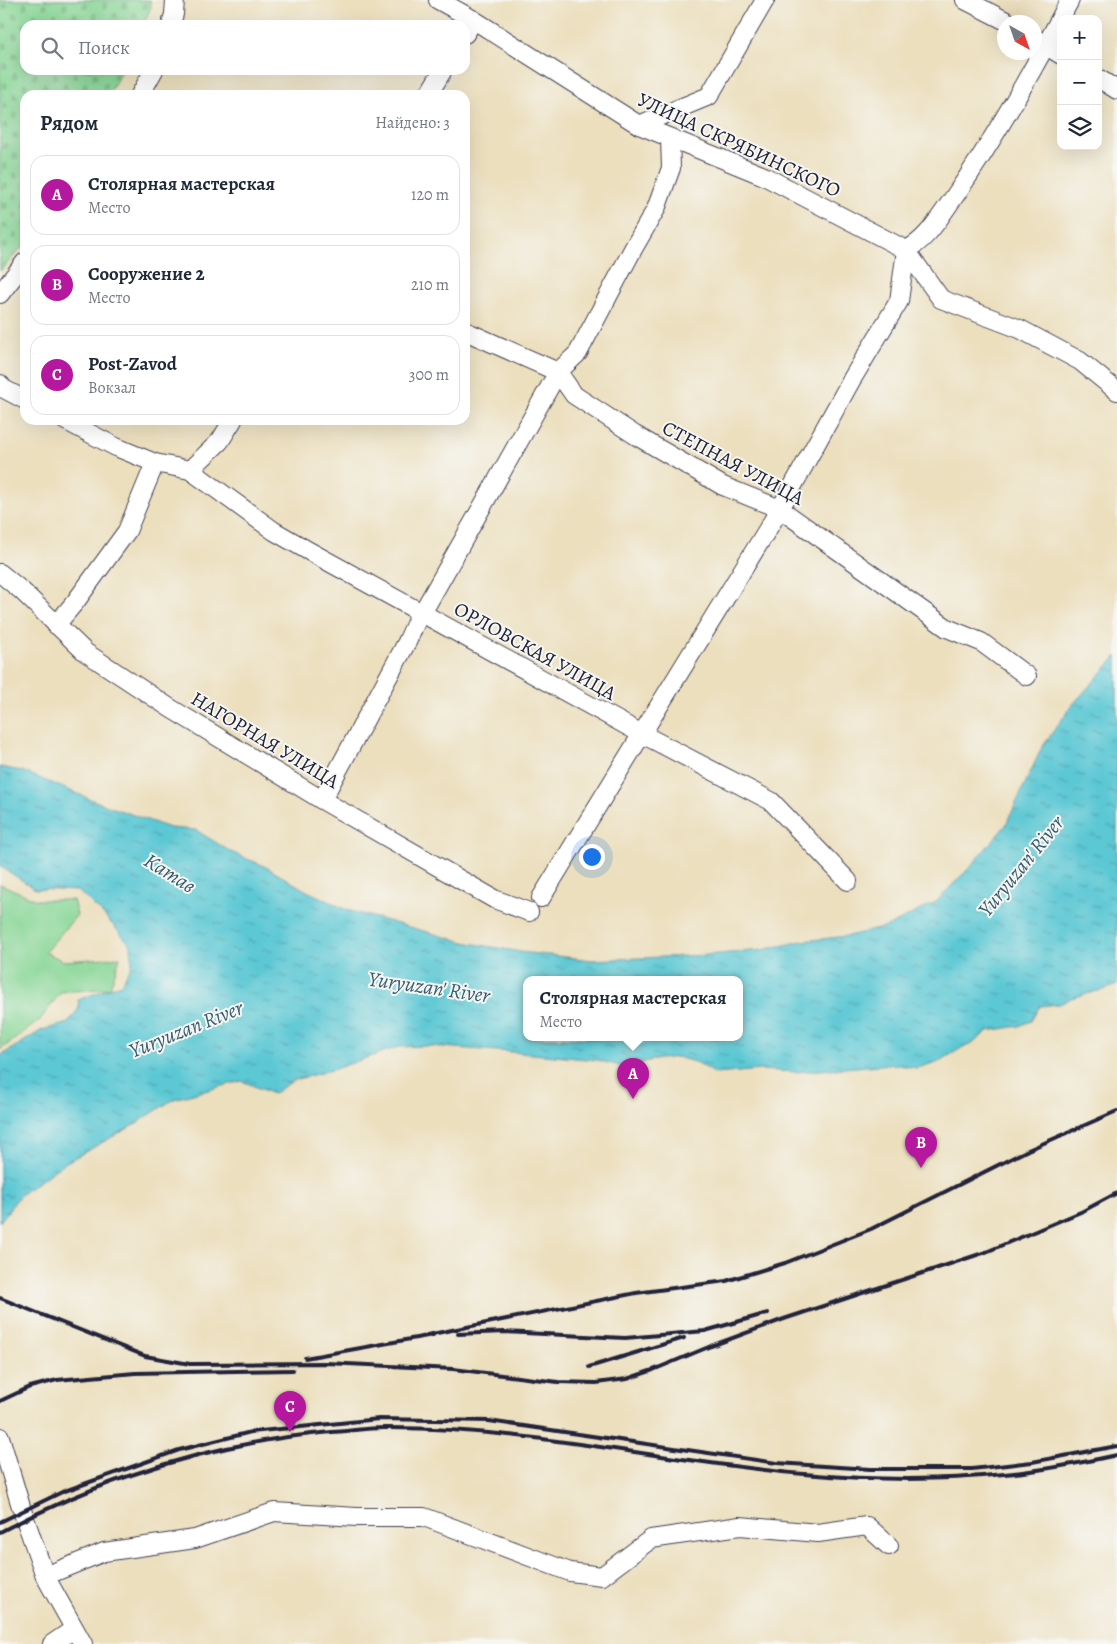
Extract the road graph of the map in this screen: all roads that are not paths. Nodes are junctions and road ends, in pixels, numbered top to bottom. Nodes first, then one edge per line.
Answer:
1 (175, 0) edge
2 (438, 0) edge
3 (765, 0) edge
4 (965, 0) edge
5 (1070, 0) edge
6 (997, 16) edge
7 (172, 20) edge
8 (461, 20) edge
9 (470, 28) edge
10 (1042, 39) edge
11 (1042, 43) edge
12 (1057, 53) edge
13 (1031, 60) edge
14 (151, 75) edge
15 (440, 75) edge
16 (1102, 81) edge
17 (143, 90) edge
18 (431, 90) edge
19 (1117, 90) edge
20 (638, 125) junction
21 (670, 138) junction
22 (906, 250) junction
23 (20, 268) edge
24 (0, 294) edge
25 (470, 333) edge
26 (558, 372) junction
27 (2, 389) edge
28 (1117, 391) edge
29 (20, 398) edge
30 (74, 425) edge
31 (229, 425) edge
32 (155, 463) junction
33 (190, 470) junction
34 (780, 509) junction
35 (0, 573) edge
36 (420, 613) junction
37 (56, 624) junction
38 (1028, 676) dead end
39 (642, 734) junction
40 (322, 800) junction
41 (848, 881) dead end
42 (541, 898) dead end
43 (529, 912) dead end
44 (0, 1437) edge
45 (889, 1546) dead end
46 (45, 1576) junction
47 (78, 1637) edge
48 (52, 1644) edge

1 - 7 street
2 - 8 street, УЛИЦА СКРЯБИНСКОГО
3 - 20 street
4 - 6 street
5 - 10 street
9 - 20 street, УЛИЦА СКРЯБИНСКОГО
11 - 12 street
13 - 22 street
14 - 17 street
15 - 18 street
16 - 19 street
20 - 21 street, УЛИЦА СКРЯБИНСКОГО
21 - 22 street, УЛИЦА СКРЯБИНСКОГО
21 - 26 street
22 - 28 street, УЛИЦА СКРЯБИНСКОГО
22 - 34 street
23 - 24 street
25 - 26 street
26 - 34 street, СТЕПНАЯ УЛИЦА
26 - 36 street
27 - 29 street
30 - 32 street
31 - 33 street
32 - 33 street
32 - 37 street
33 - 36 street, ОРЛОВСКАЯ УЛИЦА
34 - 38 street, СТЕПНАЯ УЛИЦА
34 - 39 street
35 - 37 street, НАГОРНАЯ УЛИЦА
36 - 39 street, ОРЛОВСКАЯ УЛИЦА
36 - 40 street
37 - 40 street, НАГОРНАЯ УЛИЦА
39 - 41 street, ОРЛОВСКАЯ УЛИЦА
39 - 42 street
40 - 43 street, НАГОРНАЯ УЛИЦА
44 - 46 street
45 - 46 street
46 - 47 street
47 - 48 street

